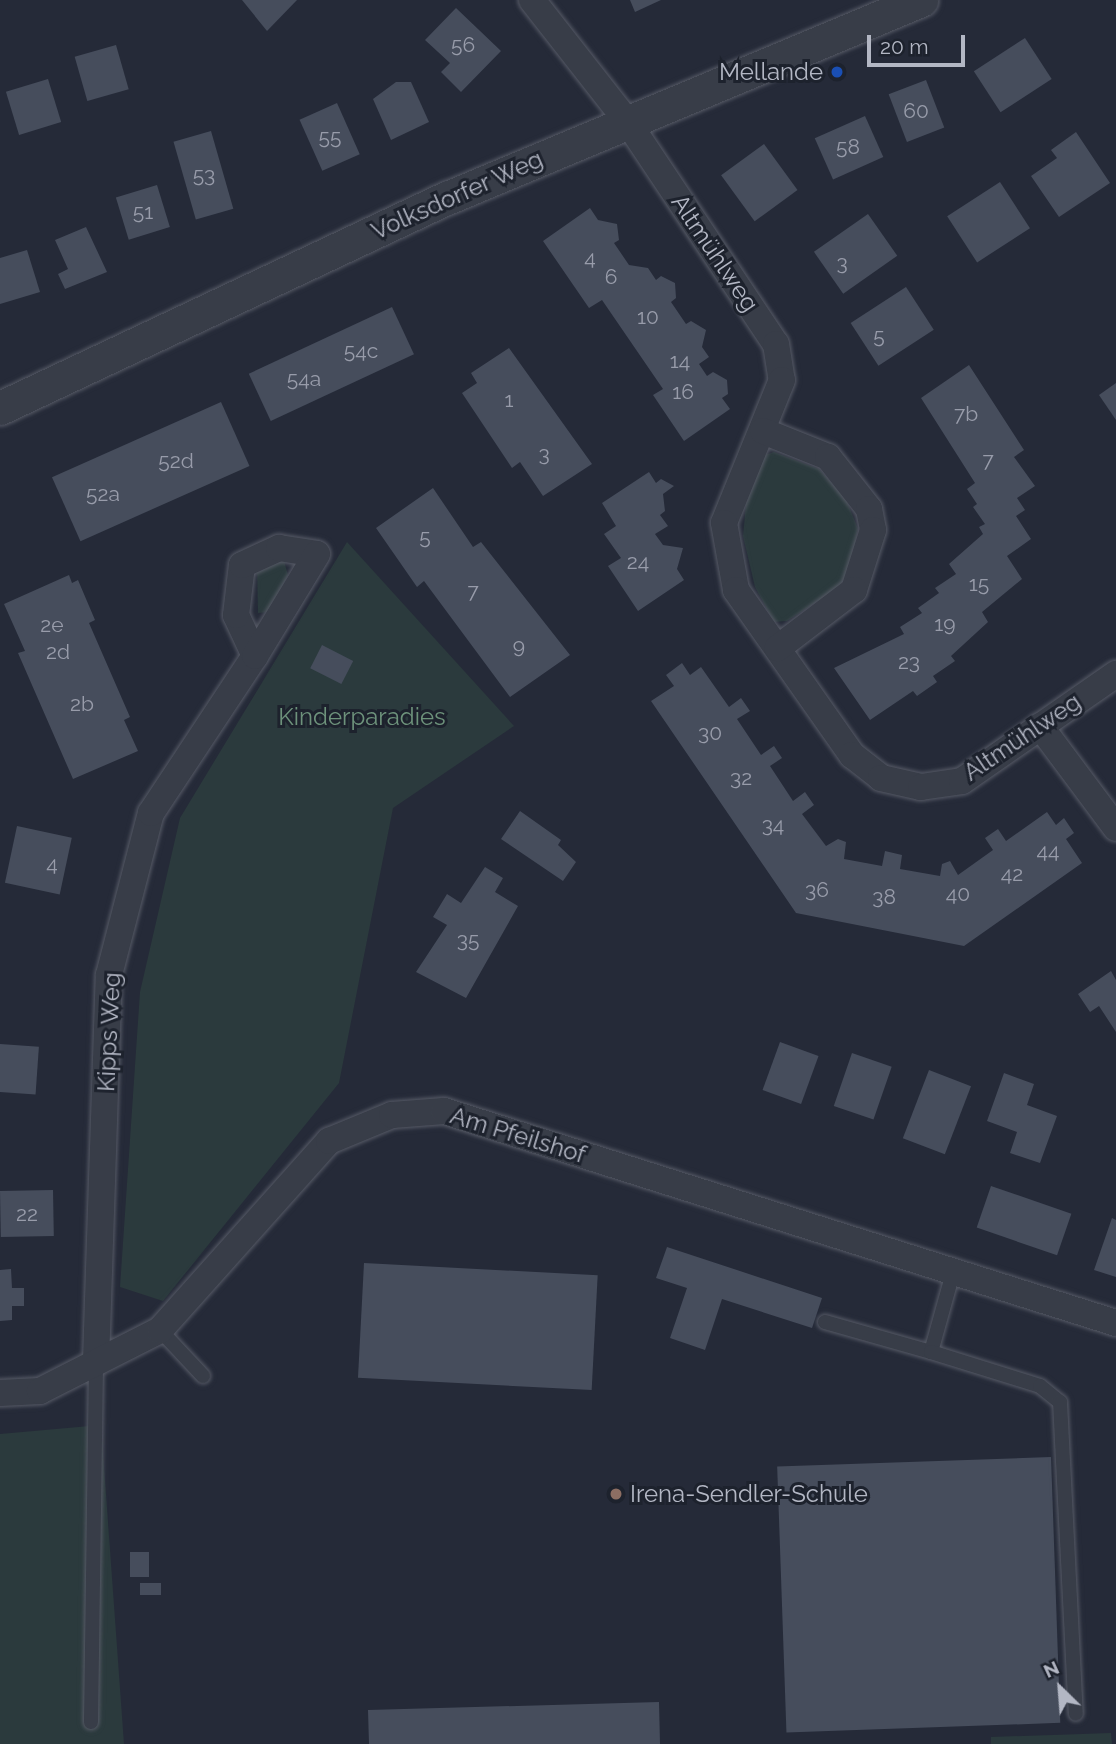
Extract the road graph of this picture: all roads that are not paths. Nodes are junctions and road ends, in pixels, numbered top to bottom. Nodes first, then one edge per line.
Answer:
1 (532, 0) edge
2 (921, 0) edge
3 (627, 121) junction
4 (0, 408) edge
5 (763, 431) junction
6 (778, 648) junction
7 (255, 656) dead end
8 (1116, 674) edge
9 (1040, 726) junction
10 (1116, 828) edge
11 (954, 1269) junction
12 (825, 1322) dead end
13 (1116, 1323) edge
14 (160, 1330) junction
15 (931, 1352) junction
16 (96, 1361) junction
17 (202, 1376) dead end
18 (0, 1393) edge
19 (1076, 1713) dead end
20 (90, 1721) dead end

1 - 3 street
2 - 3 street, Volksdorfer Weg
3 - 4 street, Volksdorfer Weg
3 - 5 street, Altmühlweg
5 - 6 street, Altmühlweg
5 - 6 street
6 - 9 street, Altmühlweg
7 - 16 street, Kipps Weg
8 - 9 street, Altmühlweg
9 - 10 street
11 - 13 street, Am Pfeilshof
11 - 14 street, Am Pfeilshof
11 - 15 lane
12 - 15 lane
14 - 16 street, Am Pfeilshof
14 - 17 lane
15 - 19 lane
16 - 18 street, Am Pfeilshof
16 - 20 lane

